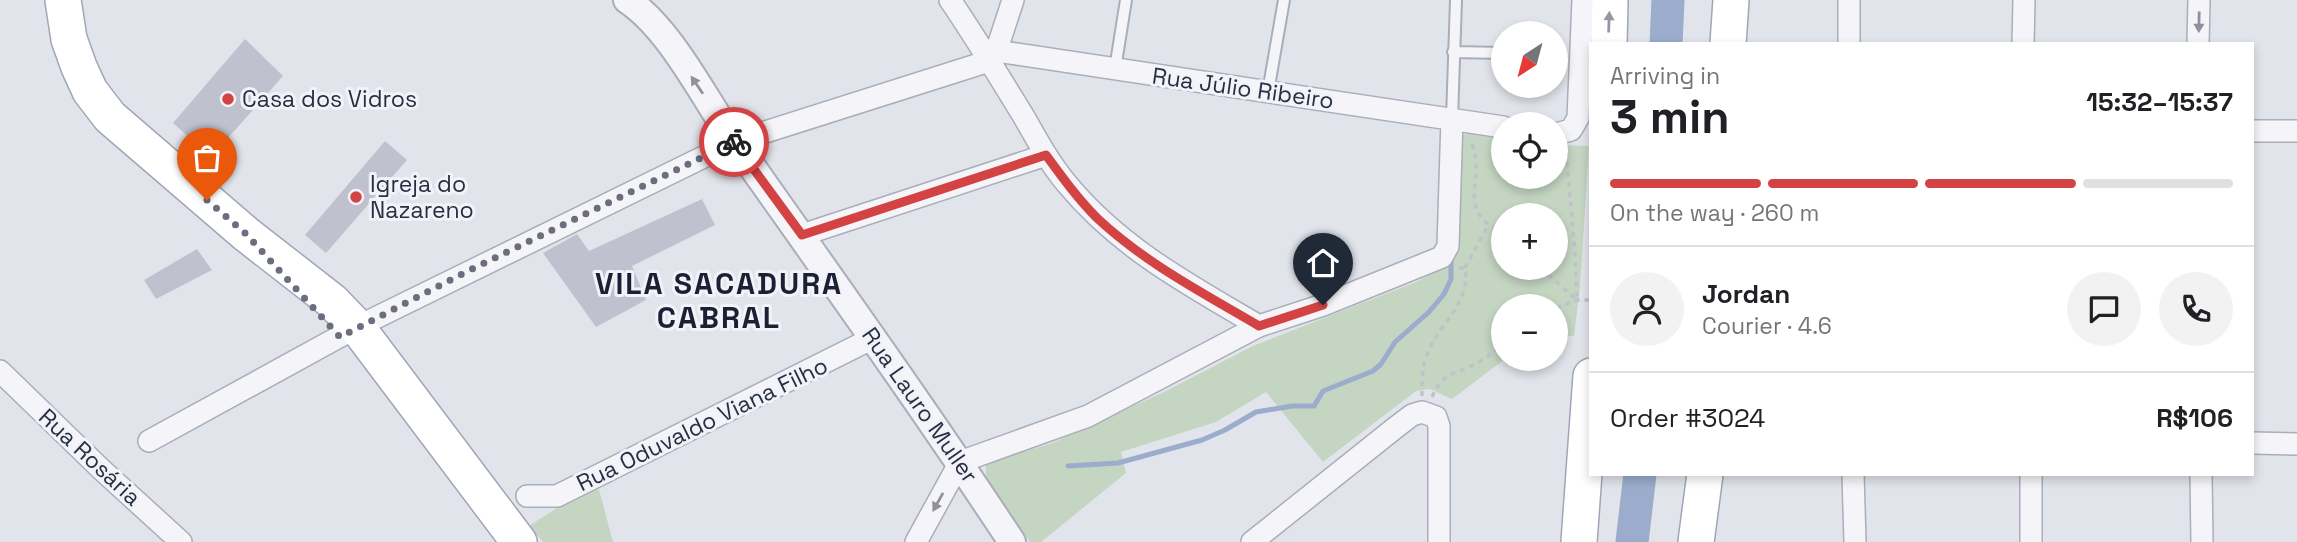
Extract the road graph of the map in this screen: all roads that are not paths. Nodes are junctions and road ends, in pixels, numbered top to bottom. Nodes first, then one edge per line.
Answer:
1 (63, 0) edge
2 (626, 0) edge
3 (950, 0) edge
4 (1013, 0) edge
5 (1126, 0) edge
6 (1284, 0) edge
7 (1453, 0) edge
8 (1583, 0) edge
9 (1610, 0) edge
10 (1710, 0) edge
11 (1731, 0) edge
12 (1849, 0) edge
13 (2024, 0) edge
14 (2199, 0) edge
15 (1609, 42) edge
16 (1708, 42) edge
17 (1728, 42) edge
18 (1849, 42) edge
19 (2023, 42) edge
20 (2198, 42) edge
21 (1453, 52) junction
22 (1491, 53) edge
23 (990, 54) junction
24 (1115, 69) junction
25 (1268, 92) junction
26 (1456, 120) junction
27 (1491, 125) edge
28 (1568, 129) edge
29 (2254, 131) edge
30 (2297, 131) edge
31 (734, 142) junction
32 (1046, 155) junction
33 (802, 235) junction
34 (1259, 326) junction
35 (348, 332) junction
36 (873, 338) junction
37 (0, 371) edge
38 (1589, 404) edge
39 (149, 440) dead end
40 (2254, 443) edge
41 (2297, 444) edge
42 (960, 463) junction
43 (1684, 476) edge
44 (1704, 476) edge
45 (1853, 476) edge
46 (2031, 476) edge
47 (2200, 476) edge
48 (527, 496) dead end
49 (181, 542) edge
50 (497, 542) edge
51 (519, 542) edge
52 (916, 542) edge
53 (1012, 542) edge
54 (1252, 542) edge
55 (1439, 542) edge
56 (1579, 542) edge
57 (1676, 542) edge
58 (1696, 542) edge
59 (1855, 542) edge
60 (2031, 542) edge
61 (2202, 542) edge

1 - 35 main road
31 -> 2 street, Rua Lauro Muller
3 - 23 street
4 - 23 street
5 - 24 lane
6 - 25 lane
7 - 21 lane
8 - 28 street
15 -> 9 main road
10 - 16 main road
11 - 17 main road
12 - 18 street
13 - 19 street
14 -> 20 street
21 - 22 lane
21 - 26 lane
23 - 24 street, Rua Júlio Ribeiro
23 - 31 street
23 - 32 street
24 - 25 street, Rua Júlio Ribeiro
25 - 26 street, Rua Júlio Ribeiro
26 - 27 street, Rua Júlio Ribeiro
26 - 34 street
29 - 30 street
31 - 33 street, Rua Lauro Muller
31 - 35 street
32 - 33 street
32 - 34 street
33 - 36 street, Rua Lauro Muller
34 - 42 street
35 - 39 street
35 - 50 main road
35 - 51 main road
36 - 42 street, Rua Lauro Muller
36 - 48 street, Rua Oduvaldo Viana Filho
37 - 49 street, Rua Rosária
38 - 56 main road
40 - 41 street
42 -> 52 street
42 - 53 street, Rua Lauro Muller
43 - 57 main road
44 - 58 main road
45 - 59 street
46 - 60 street
47 - 61 street
54 - 55 street

